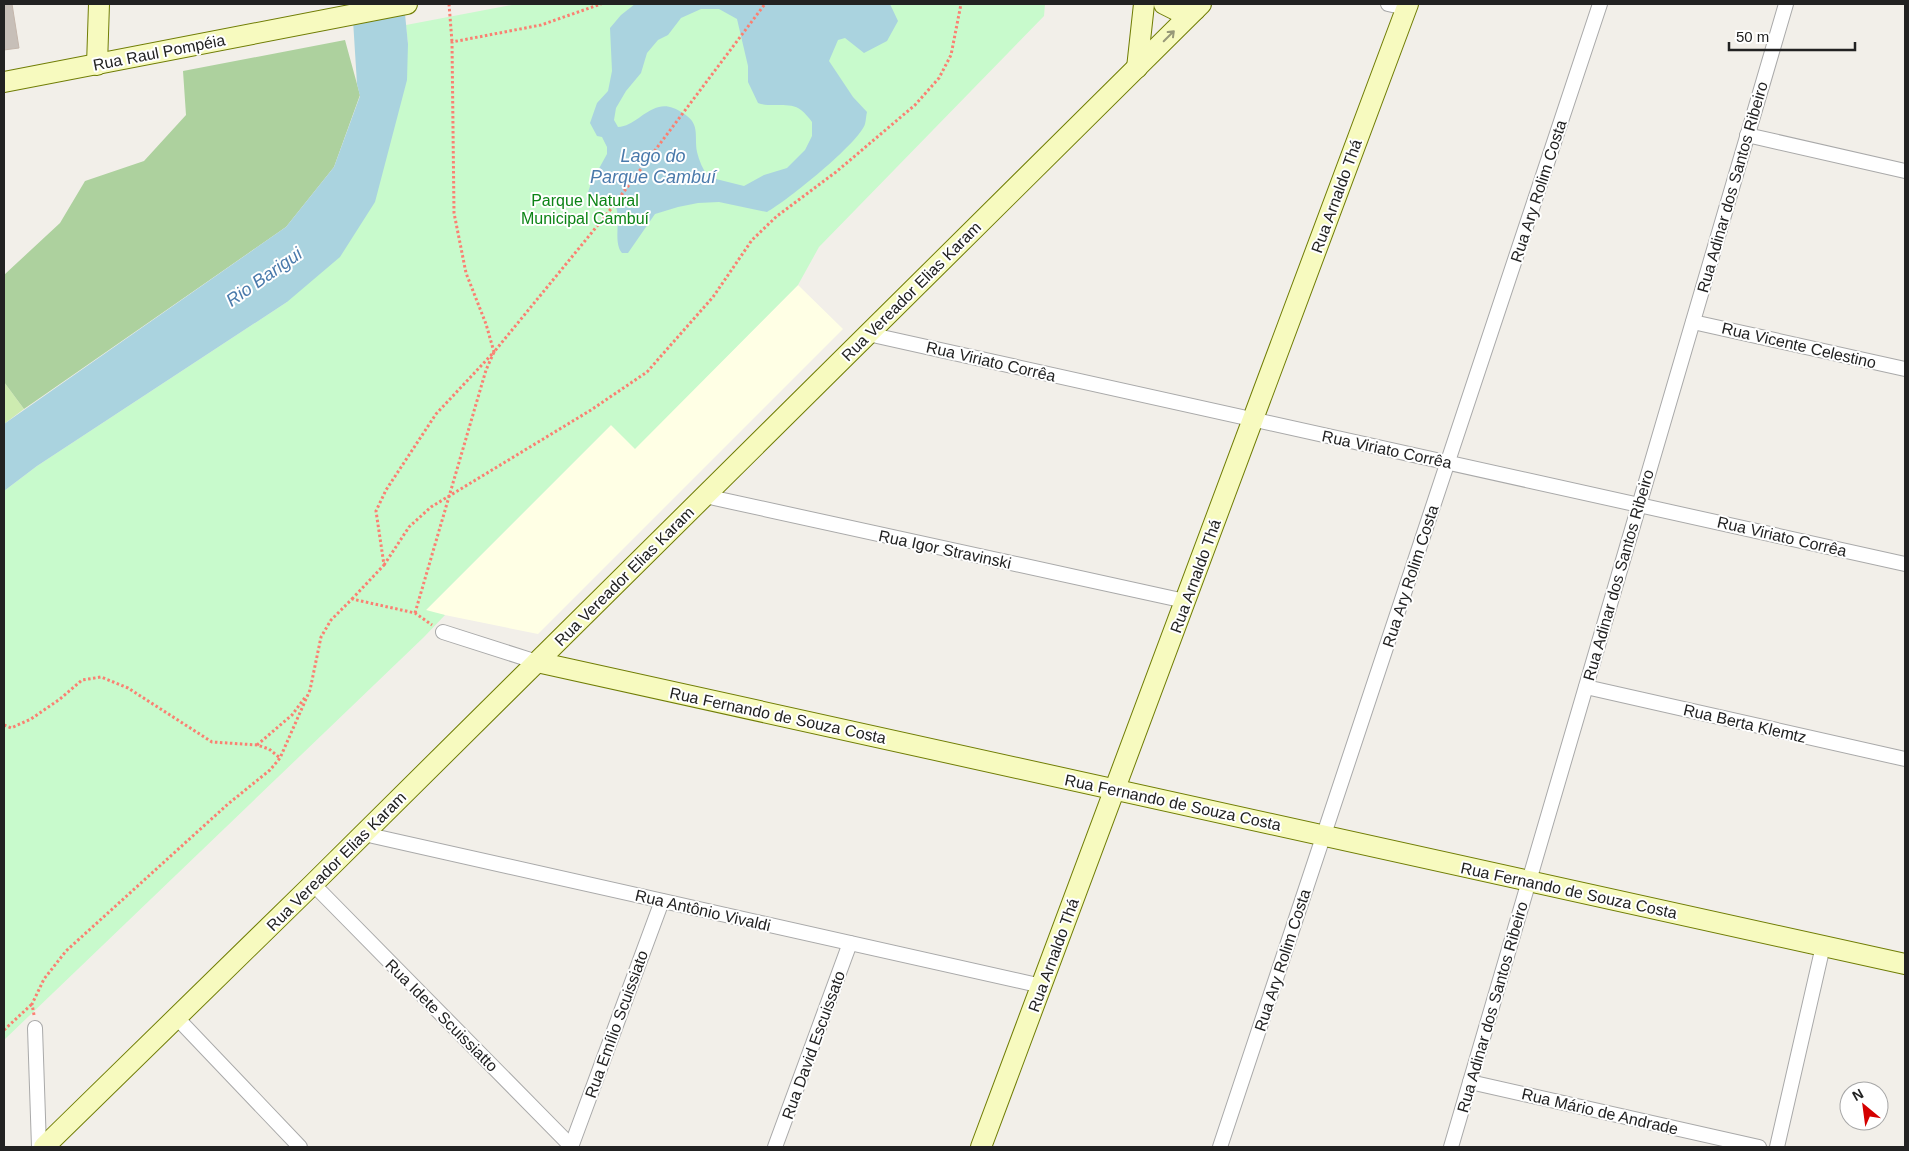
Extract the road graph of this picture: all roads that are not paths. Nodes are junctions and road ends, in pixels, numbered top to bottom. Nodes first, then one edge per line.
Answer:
1 (99, 4) edge
2 (407, 4) edge
3 (1144, 4) edge
4 (1164, 4) edge
5 (1600, 4) edge
6 (1786, 4) edge
7 (1401, 5) edge
8 (1198, 7) edge
9 (97, 65) junction
10 (1137, 68) junction
11 (4, 82) edge
12 (1747, 135) junction
13 (1905, 170) edge
14 (1693, 322) junction
15 (868, 334) junction
16 (1905, 369) edge
17 (1253, 420) junction
18 (1448, 463) junction
19 (705, 496) junction
20 (1639, 504) junction
21 (1905, 564) edge
22 (1186, 601) junction
23 (443, 632) road end
24 (537, 662) junction
25 (1586, 687) junction
26 (1905, 759) edge
27 (1115, 790) junction
28 (364, 834) junction
29 (1324, 836) junction
30 (1529, 881) junction
31 (313, 884) junction
32 (662, 901) junction
33 (850, 943) junction
34 (1823, 946) junction
35 (1905, 964) edge
36 (1042, 986) junction
37 (178, 1018) junction
38 (35, 1028) road end
39 (1470, 1082) junction
40 (39, 1147) edge
41 (44, 1147) edge
42 (300, 1147) edge
43 (571, 1147) edge
44 (775, 1147) edge
45 (981, 1147) edge
46 (1220, 1147) edge
47 (1451, 1147) edge
48 (1759, 1147) edge
49 (1777, 1147) edge

1 - 9 main road
2 - 9 main road, Rua Raul Pompéia
3 - 10 main road
4 - 8 main road
5 - 18 street, Rua Ary Rolim Costa
6 - 12 street, Rua Adinar dos Santos Ribeiro
7 - 17 main road, Rua Arnaldo Thá
10 -> 8 main road, Rua Vereador Elias Karam
9 - 11 main road, Rua Raul Pompéia
10 - 15 main road, Rua Vereador Elias Karam
12 - 13 street
12 - 14 street, Rua Adinar dos Santos Ribeiro
14 - 16 street, Rua Vicente Celestino
14 - 20 street, Rua Adinar dos Santos Ribeiro
15 - 17 street, Rua Viriato Corrêa
15 - 19 main road, Rua Vereador Elias Karam
17 - 18 street, Rua Viriato Corrêa
17 - 22 main road, Rua Arnaldo Thá
18 - 20 street, Rua Viriato Corrêa
18 - 29 street, Rua Ary Rolim Costa
19 - 22 street, Rua Igor Stravinski
19 - 24 main road, Rua Vereador Elias Karam
20 - 21 street, Rua Viriato Corrêa
20 - 25 street, Rua Adinar dos Santos Ribeiro
22 - 27 main road, Rua Arnaldo Thá
23 - 24 street, Rua Fernando de Souza Costa
24 - 27 main road, Rua Fernando de Souza Costa
24 - 28 main road, Rua Vereador Elias Karam
25 - 26 street, Rua Berta Klemtz
25 - 30 street, Rua Adinar dos Santos Ribeiro
27 - 29 main road, Rua Fernando de Souza Costa
27 - 36 main road, Rua Arnaldo Thá
28 - 31 main road, Rua Vereador Elias Karam
28 - 32 street, Rua Antônio Vivaldi
29 - 30 main road, Rua Fernando de Souza Costa
29 - 46 street, Rua Ary Rolim Costa
30 - 34 main road, Rua Fernando de Souza Costa
30 - 39 street, Rua Adinar dos Santos Ribeiro
31 - 37 main road, Rua Vereador Elias Karam
31 - 43 street, Rua Idete Scuissiatto
32 - 33 street, Rua Antônio Vivaldi
32 - 43 street, Rua Emílio Scuissiato
33 - 36 street, Rua Antônio Vivaldi
33 - 44 street, Rua David Escuissato
34 - 35 main road, Rua Fernando de Souza Costa
34 - 49 street
36 - 45 main road, Rua Arnaldo Thá
37 - 41 main road, Rua Vereador Elias Karam
37 - 42 street
38 - 40 street
39 - 47 street, Rua Adinar dos Santos Ribeiro
39 - 48 street, Rua Mário de Andrade

